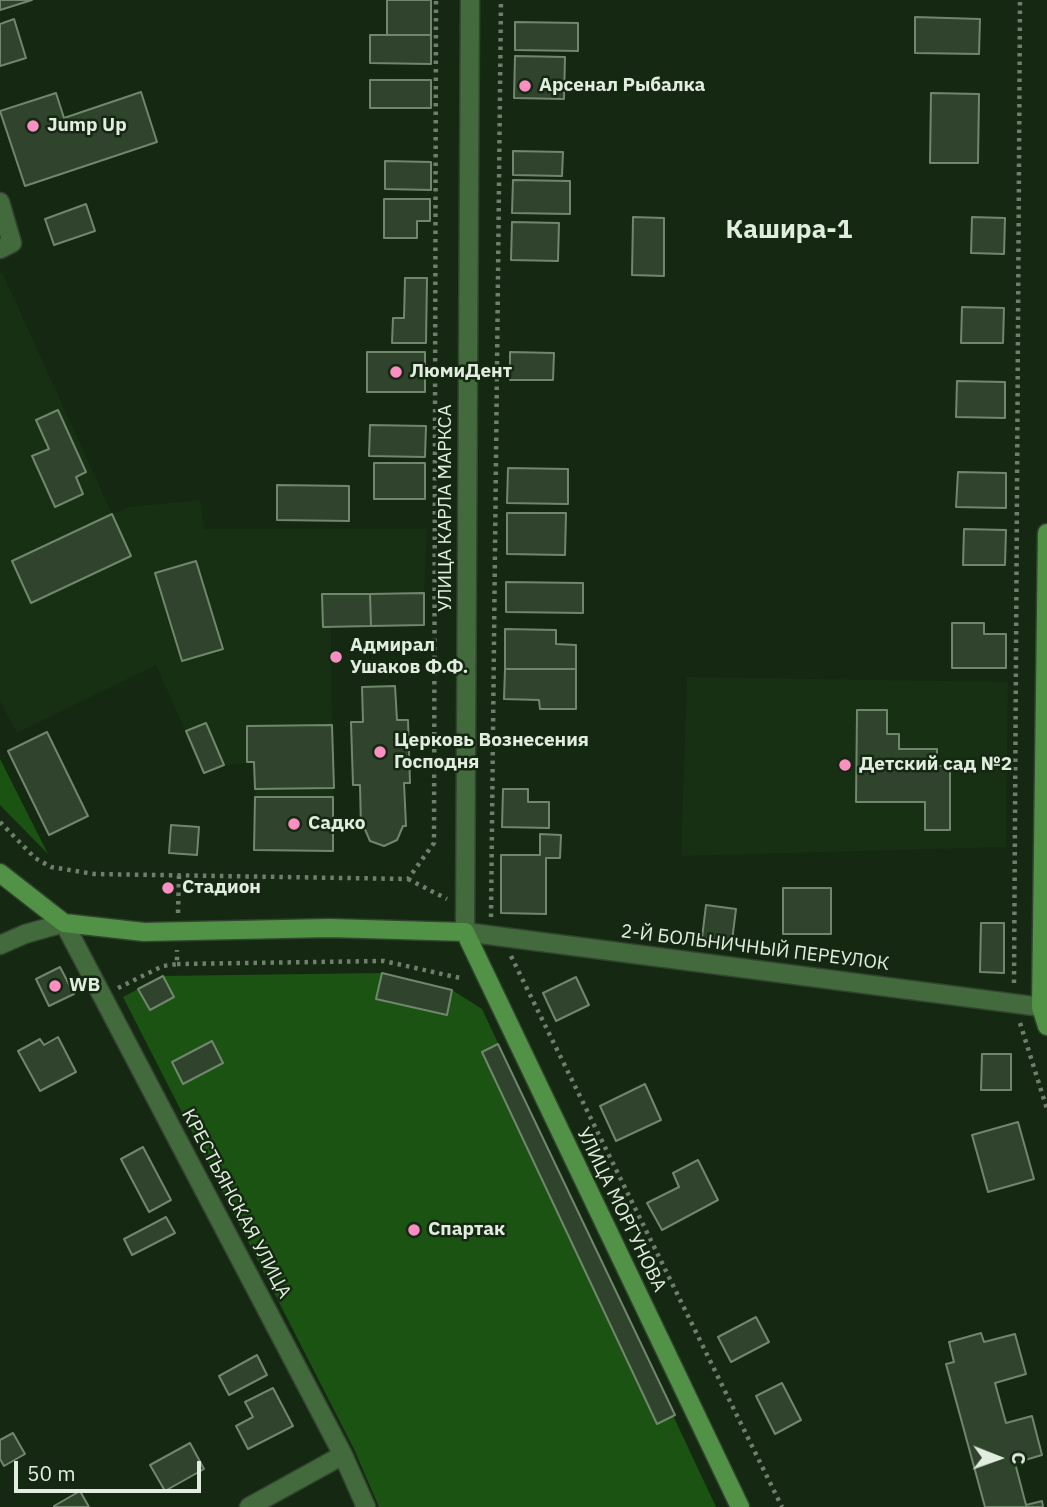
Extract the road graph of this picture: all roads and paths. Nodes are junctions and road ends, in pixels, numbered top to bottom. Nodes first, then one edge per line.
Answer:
1 (436, 0) edge
2 (470, 0) edge
3 (501, 0) edge
4 (1020, 0) edge
5 (0, 202) edge
6 (0, 249) edge
7 (1047, 533) edge
8 (0, 822) edge
9 (0, 873) edge
10 (491, 921) dead end
11 (64, 923) junction
12 (465, 932) junction
13 (513, 938) junction
14 (0, 945) edge
15 (510, 959) junction
16 (177, 964) dead end
17 (483, 970) junction
18 (1014, 1003) junction
19 (1041, 1007) junction
20 (1047, 1027) edge
21 (1047, 1109) edge
22 (343, 1455) junction
23 (249, 1507) edge
24 (366, 1507) edge
25 (740, 1507) edge
26 (782, 1507) edge

1 - 8 path
2 - 12 street, УЛИЦА КАРЛА МАРКСА
3 - 10 path
4 - 18 path
5 - 6 street
7 - 19 main road
9 - 11 main road
11 - 12 main road
11 - 14 street
11 - 22 street, КРЕСТЬЯНСКАЯ УЛИЦА
12 - 13 street, 2-Й БОЛЬНИЧНЫЙ ПЕРЕУЛОК
12 - 17 main road, УЛИЦА МОРГУНОВА
13 - 15 path
13 - 18 street, 2-Й БОЛЬНИЧНЫЙ ПЕРЕУЛОК
15 - 17 path
15 - 26 path
16 - 17 path
17 - 25 main road, УЛИЦА МОРГУНОВА
18 - 19 street, 2-Й БОЛЬНИЧНЫЙ ПЕРЕУЛОК
18 - 21 path
19 - 20 main road
22 - 23 street
22 - 24 street, КРЕСТЬЯНСКАЯ УЛИЦА

